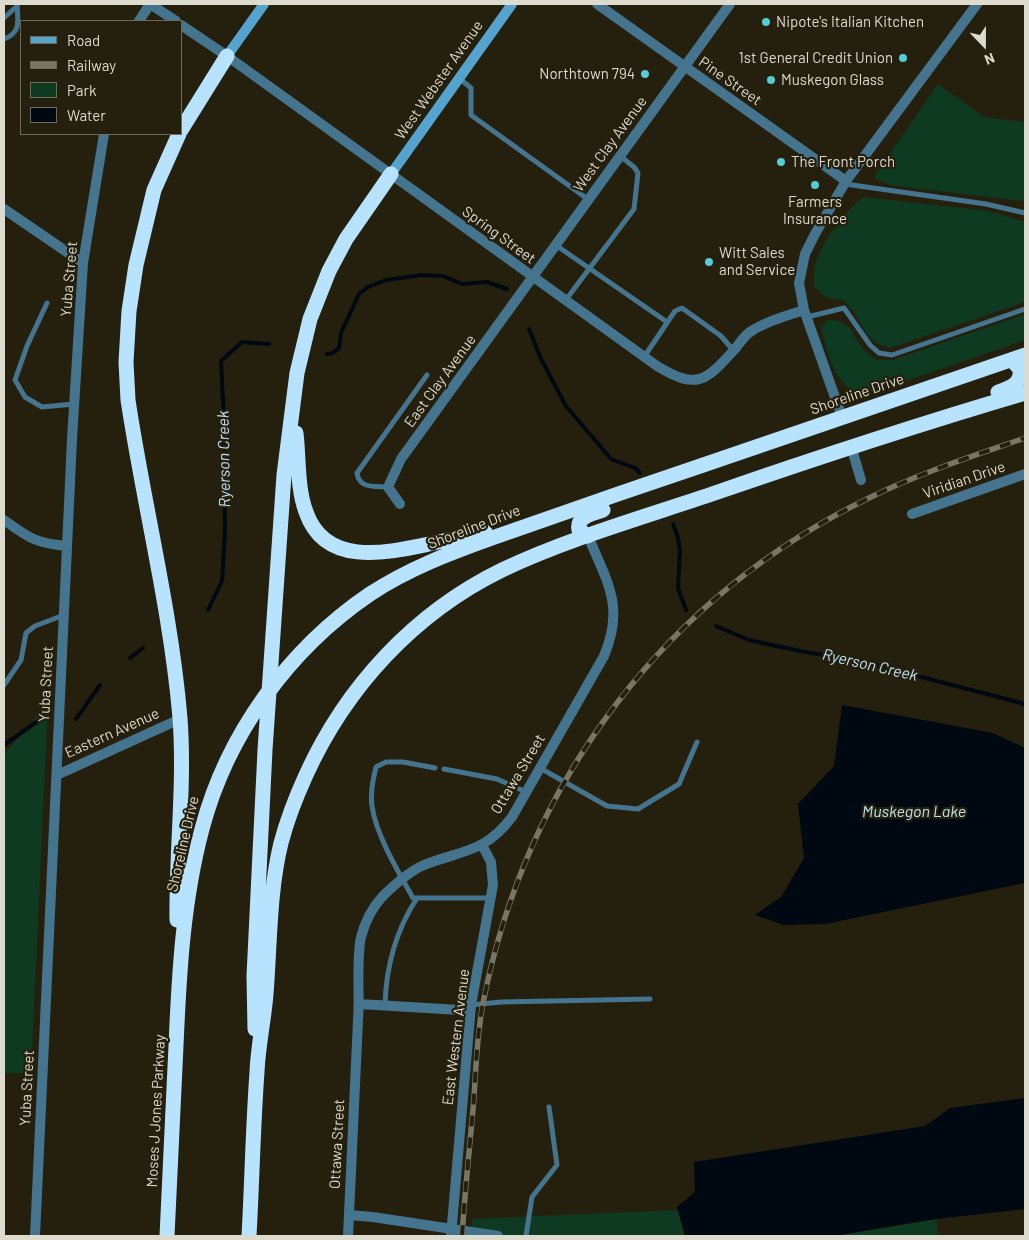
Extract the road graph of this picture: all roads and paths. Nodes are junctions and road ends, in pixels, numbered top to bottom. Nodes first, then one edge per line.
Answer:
1 (150, 4) edge
2 (264, 4) edge
3 (512, 4) edge
4 (597, 4) edge
5 (730, 4) edge
6 (977, 4) edge
7 (18, 5) edge
8 (4, 18) edge
9 (140, 20) edge
10 (174, 20) edge
11 (182, 26) edge
12 (4, 39) edge
13 (227, 56) junction
14 (684, 66) junction
15 (459, 78) junction
16 (182, 128) edge
17 (104, 135) edge
18 (179, 135) edge
19 (620, 156) junction
20 (391, 174) junction
21 (846, 183) junction
22 (589, 200) junction
23 (4, 209) edge
24 (1025, 213) edge
25 (557, 246) junction
26 (83, 263) junction
27 (590, 269) junction
28 (533, 278) junction
29 (565, 301) junction
30 (47, 304) dead end
31 (1025, 309) edge
32 (805, 313) junction
33 (667, 322) junction
34 (733, 350) junction
35 (644, 357) junction
36 (1018, 357) edge
37 (427, 375) dead end
38 (1025, 392) edge
39 (74, 404) junction
40 (293, 405) junction
41 (842, 417) junction
42 (768, 443) junction
43 (851, 446) junction
44 (1025, 474) edge
45 (862, 480) dead end
46 (388, 487) junction
47 (400, 504) dead end
48 (912, 514) dead end
49 (4, 520) edge
50 (531, 524) junction
51 (588, 536) junction
52 (67, 546) junction
53 (64, 615) junction
54 (4, 685) edge
55 (270, 688) junction
56 (180, 719) junction
57 (697, 742) dead end
58 (435, 768) dead end
59 (540, 768) junction
60 (444, 769) dead end
61 (57, 775) junction
62 (526, 792) junction
63 (482, 845) junction
64 (402, 879) junction
65 (417, 898) junction
66 (491, 898) junction
67 (179, 988) junction
68 (650, 999) dead end
69 (359, 1004) junction
70 (385, 1005) junction
71 (471, 1005) junction
72 (257, 1068) junction
73 (549, 1106) dead end
74 (349, 1215) junction
75 (452, 1233) edge
76 (35, 1236) edge
77 (167, 1236) edge
78 (249, 1236) edge
79 (348, 1236) edge
80 (498, 1236) edge
81 (526, 1236) edge

1 - 9 street
1 - 10 street
2 - 13 main road
3 - 15 main road, West Webster Avenue
4 - 14 street, Pine Street
5 - 14 street, West Clay Avenue
6 - 21 street
7 - 8 lane
7 - 12 lane
11 - 13 street, Spring Street
13 - 16 highway
13 - 20 street, Spring Street
14 - 19 street, West Clay Avenue
14 - 21 street, Pine Street
15 - 20 main road, West Webster Avenue
15 - 22 lane
17 - 26 street, Yuba Street
18 - 56 highway
19 - 22 street, West Clay Avenue
19 - 27 lane
20 - 28 street, Spring Street
20 - 40 highway
21 - 24 lane
21 - 32 street
22 - 25 street, West Clay Avenue
23 - 26 street
25 - 27 lane
25 - 28 street, West Clay Avenue
26 - 39 street, Yuba Street
27 - 29 lane
27 - 33 lane
28 - 29 street, Spring Street
28 - 46 street, East Clay Avenue
29 - 35 street, Spring Street
30 - 39 lane
31 - 32 lane
32 - 34 street, Spring Street
32 - 41 street
33 - 34 lane
33 - 35 lane
34 - 35 street, Spring Street
36 - 41 highway, Shoreline Drive
36 - 43 highway
37 - 46 lane
38 - 43 highway
39 - 52 street, Yuba Street
40 - 50 highway
40 - 55 highway
41 - 42 highway, Shoreline Drive
42 - 50 highway, Shoreline Drive
42 - 51 highway
43 - 45 street
43 - 51 highway
44 - 48 street, Viridian Drive
46 - 47 street
49 - 52 street
50 - 55 highway, Shoreline Drive
51 - 59 street, Ottawa Street
51 - 72 highway
52 - 53 street, Yuba Street
53 - 54 lane
53 - 61 street, Yuba Street
55 - 67 highway, Shoreline Drive
55 - 72 highway
56 - 61 street, Eastern Avenue
56 - 67 highway
57 - 59 lane
58 - 64 lane
59 - 62 street, Ottawa Street
60 - 62 lane
61 - 76 street, Yuba Street
62 - 63 street, Ottawa Street
63 - 64 street, Ottawa Street
63 - 66 street, East Western Avenue
64 - 65 lane
64 - 69 street, Ottawa Street
65 - 66 lane
65 - 70 lane
66 - 71 street, East Western Avenue
67 - 77 highway, Moses J Jones Parkway
68 - 71 lane
69 - 70 street
69 - 74 street, Ottawa Street
70 - 71 street
71 - 75 street, East Western Avenue
72 - 78 highway
73 - 81 lane
74 - 75 street
74 - 79 street, Ottawa Street
75 - 80 street

